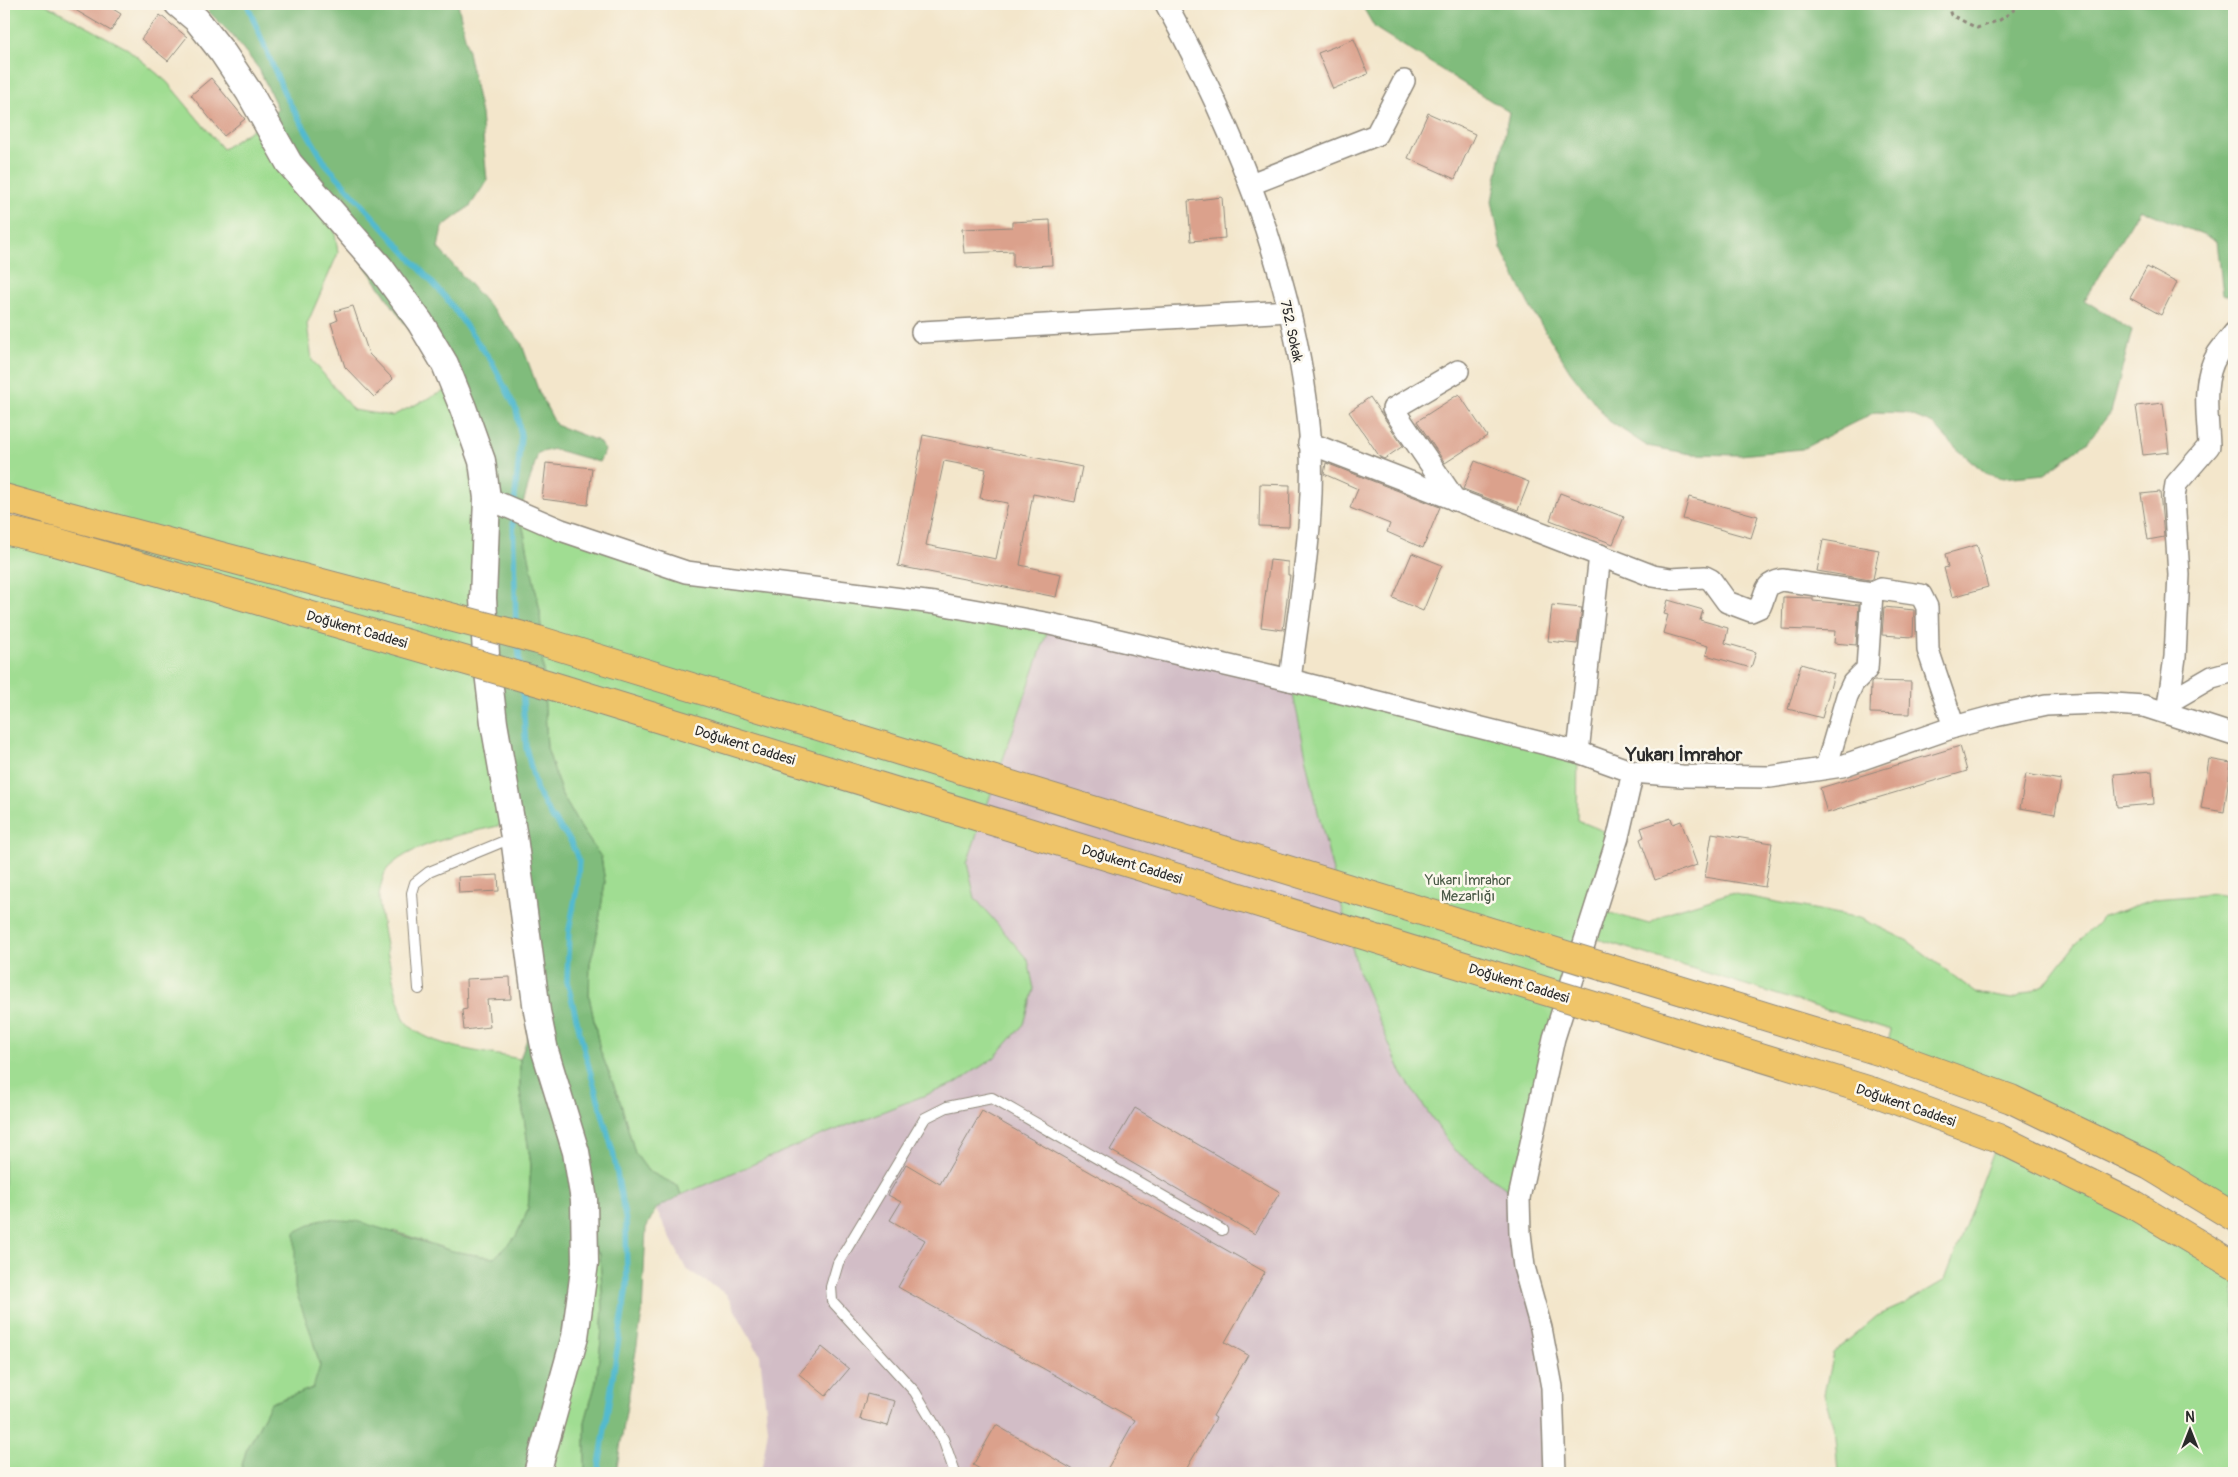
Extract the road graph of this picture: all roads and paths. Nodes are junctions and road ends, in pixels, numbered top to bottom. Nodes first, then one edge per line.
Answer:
1 (178, 4) edge
2 (1166, 4) edge
3 (1946, 4) edge
4 (2022, 4) edge
5 (1404, 81) dead end
6 (1251, 184) junction
7 (1289, 311) junction
8 (922, 332) dead end
9 (2234, 333) edge
10 (1458, 371) dead end
11 (1310, 443) junction
12 (4, 498) edge
13 (487, 498) junction
14 (1455, 500) junction
15 (4, 530) edge
16 (1600, 554) junction
17 (1872, 593) junction
18 (2234, 671) edge
19 (1290, 680) junction
20 (2168, 707) junction
21 (1954, 727) junction
22 (2234, 735) edge
23 (1578, 752) junction
24 (1826, 768) junction
25 (1633, 772) junction
26 (514, 837) junction
27 (419, 989) dead end
28 (2234, 1217) edge
29 (1222, 1230) dead end
30 (2234, 1266) edge
31 (537, 1473) edge
32 (955, 1473) edge
33 (1555, 1473) edge

1 - 13 street
2 - 6 street, 752. Sokak
3 - 4 path
5 - 6 street
6 - 7 street, 752. Sokak
7 - 8 street
7 - 11 street, 752. Sokak
9 - 20 street
10 - 14 street
11 - 14 street
11 - 19 street, 752. Sokak
12 - 28 main road, bridge
13 - 19 street
13 - 26 street
14 - 16 street
15 - 30 main road, Doğukent Caddesi, bridge
16 - 17 street
16 - 23 street
17 - 21 street
17 - 24 street
18 - 20 street
19 - 23 street
20 - 21 street
20 - 22 street
21 - 24 street
23 - 25 street
24 - 25 street
25 - 33 street
26 - 27 lane
26 - 31 street
29 - 32 lane

